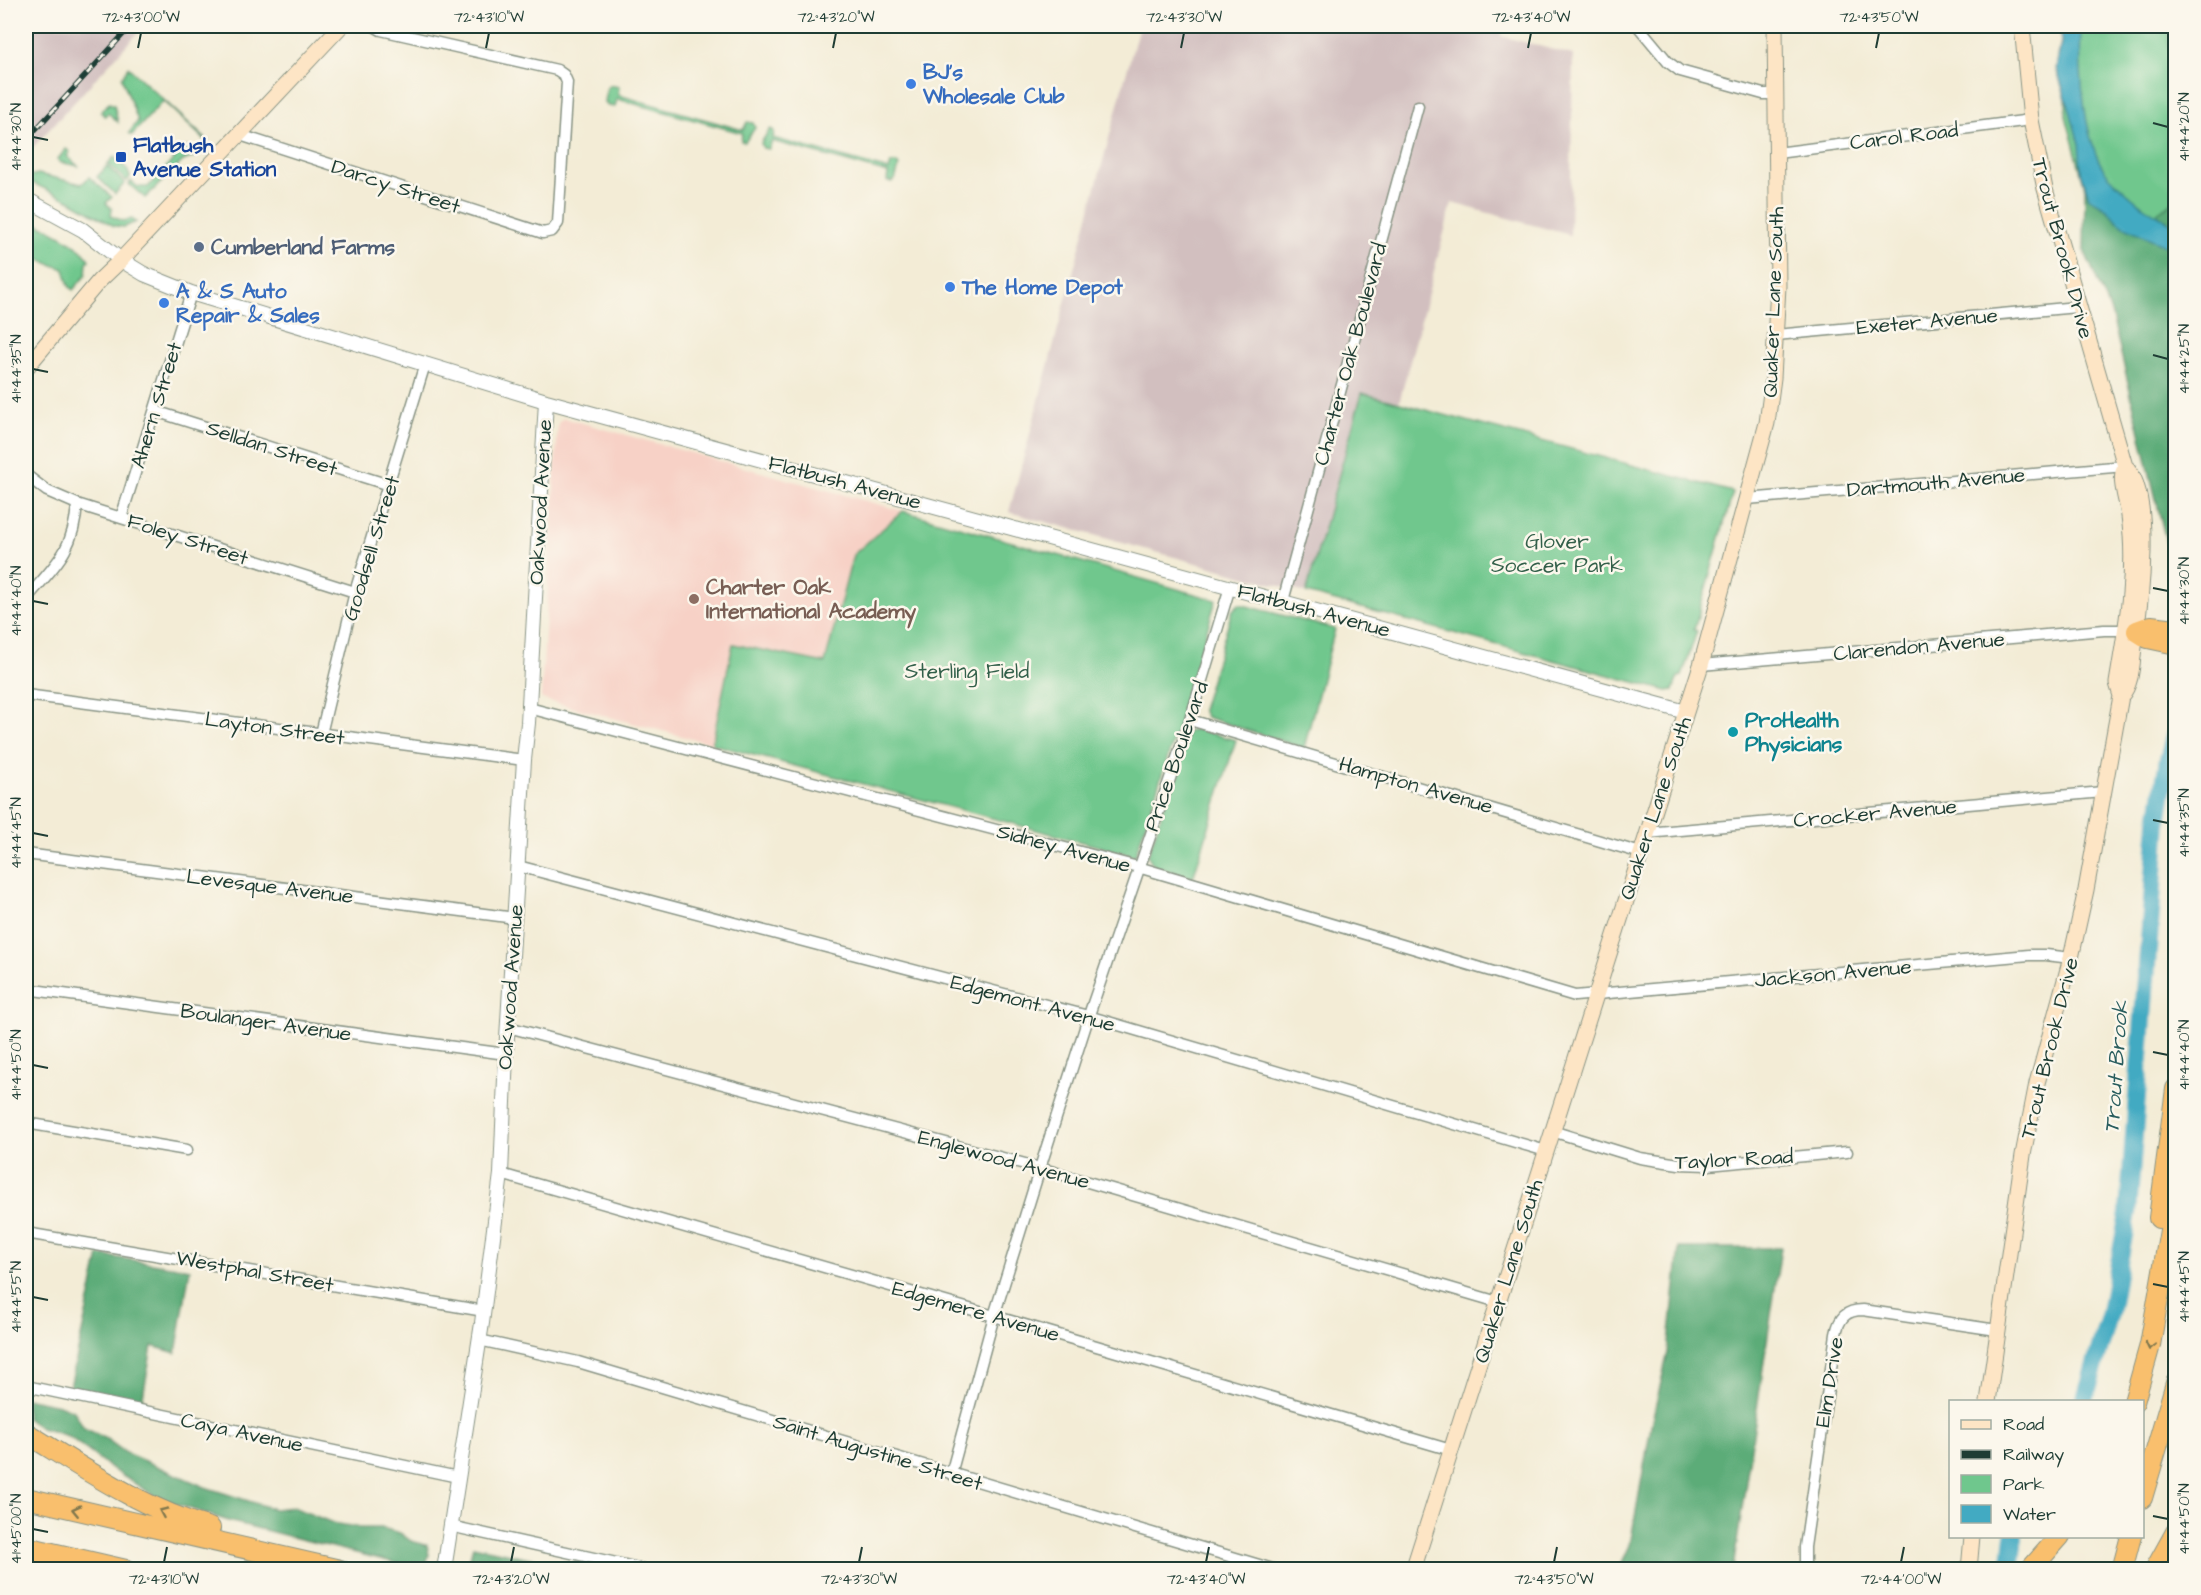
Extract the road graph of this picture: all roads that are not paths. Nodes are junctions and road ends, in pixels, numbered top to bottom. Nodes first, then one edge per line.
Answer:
1 (341, 26) edge
2 (374, 26) edge
3 (1638, 26) edge
4 (1775, 26) edge
5 (2022, 26) edge
6 (1776, 94) junction
7 (1418, 106) dead end
8 (2031, 120) junction
9 (240, 135) junction
10 (1777, 153) junction
11 (28, 200) edge
12 (122, 260) junction
13 (191, 292) junction
14 (2077, 307) junction
15 (1776, 335) junction
16 (425, 364) junction
17 (26, 368) edge
18 (546, 401) junction
19 (155, 411) junction
20 (2125, 465) junction
21 (26, 475) edge
22 (389, 485) junction
23 (1747, 499) junction
24 (77, 504) junction
25 (121, 518) junction
26 (1230, 587) junction
27 (355, 592) junction
28 (26, 599) edge
29 (1283, 601) junction
30 (2175, 629) edge
31 (2131, 630) junction
32 (2175, 644) edge
33 (1701, 665) junction
34 (26, 694) edge
35 (529, 708) junction
36 (1686, 712) junction
37 (1190, 720) junction
38 (321, 734) junction
39 (524, 760) junction
40 (2103, 792) junction
41 (1647, 833) junction
42 (1641, 853) junction
43 (26, 854) edge
44 (518, 866) junction
45 (1138, 867) junction
46 (515, 918) junction
47 (2071, 958) junction
48 (26, 989) edge
49 (1596, 994) junction
50 (1088, 1016) junction
51 (508, 1027) junction
52 (506, 1054) junction
53 (2175, 1089) edge
54 (26, 1123) edge
55 (1552, 1131) junction
56 (187, 1150) dead end
57 (1546, 1151) junction
58 (1847, 1152) dead end
59 (1040, 1168) junction
60 (501, 1174) junction
61 (2175, 1196) edge
62 (26, 1233) edge
63 (2160, 1288) junction
64 (1498, 1302) junction
65 (484, 1311) junction
66 (994, 1316) junction
67 (1997, 1330) junction
68 (479, 1340) junction
69 (2175, 1383) edge
70 (26, 1386) edge
71 (1988, 1400) edge
72 (2134, 1400) edge
73 (26, 1433) edge
74 (1451, 1450) junction
75 (951, 1474) junction
76 (458, 1477) junction
77 (2144, 1491) edge
78 (26, 1498) edge
79 (450, 1527) junction
80 (2175, 1532) edge
81 (1972, 1538) edge
82 (2058, 1538) edge
83 (2131, 1538) edge
84 (26, 1547) edge
85 (276, 1555) junction
86 (26, 1564) edge
87 (2036, 1564) edge
88 (64, 1569) edge
89 (126, 1569) edge
90 (340, 1569) edge
91 (444, 1569) edge
92 (648, 1569) edge
93 (1276, 1569) edge
94 (1413, 1569) edge
95 (1805, 1569) edge
96 (1969, 1569) edge
97 (2122, 1569) edge
98 (2155, 1569) edge

1 - 9 main road
2 - 9 street, Darcy Street
3 - 6 street
4 - 6 main road, Quaker Lane South
5 - 8 main road, Trout Brook Drive
6 - 10 main road, Quaker Lane South
7 - 29 street, Charter Oak Boulevard
8 - 10 street, Carol Road
8 - 14 main road, Trout Brook Drive
9 - 12 main road
10 - 15 main road, Quaker Lane South
11 - 12 street, Flatbush Avenue
12 - 13 street, Flatbush Avenue
12 - 17 main road
13 - 16 street, Flatbush Avenue
13 - 19 street, Ahern Street
14 - 15 street, Exeter Avenue
14 - 20 main road, Trout Brook Drive
15 - 23 main road, Quaker Lane South
16 - 18 street, Flatbush Avenue
16 - 22 street, Goodsell Street
18 - 26 street, Flatbush Avenue
18 - 35 street, Oakwood Avenue
19 - 22 street, Selldan Street
19 - 25 street, Ahern Street
20 - 23 street, Dartmouth Avenue
20 - 31 main road, Trout Brook Drive
21 - 24 street, Foley Street
22 - 27 street, Goodsell Street
23 - 33 main road, Quaker Lane South
24 - 25 street, Foley Street
24 - 28 street
25 - 27 street, Foley Street
26 - 29 street, Flatbush Avenue
26 - 37 street, Price Boulevard
27 - 38 street, Goodsell Street
29 - 36 street, Flatbush Avenue
30 - 31 highway
31 - 32 highway
31 - 33 street, Clarendon Avenue
31 - 40 main road, Trout Brook Drive
33 - 36 main road, Quaker Lane South
34 - 38 street, Layton Street
35 - 39 street, Oakwood Avenue
35 - 45 street, Sidney Avenue
36 - 41 main road, Quaker Lane South
37 - 42 street, Hampton Avenue
37 - 45 street, Price Boulevard
38 - 39 street, Layton Street
39 - 44 street, Oakwood Avenue
40 - 41 street, Crocker Avenue
40 - 47 main road, Trout Brook Drive
41 - 42 main road, Quaker Lane South
42 - 49 main road, Quaker Lane South
43 - 46 street, Levesque Avenue
44 - 46 street, Oakwood Avenue
44 - 50 street, Edgemont Avenue
45 - 49 street, Sidney Avenue
45 - 50 street, Price Boulevard
46 - 51 street, Oakwood Avenue
47 - 49 street, Jackson Avenue
47 - 67 main road, Trout Brook Drive
48 - 52 street, Boulanger Avenue
49 - 55 main road, Quaker Lane South
50 - 57 street, Edgemont Avenue
50 - 59 street, Price Boulevard
51 - 52 street, Oakwood Avenue
51 - 59 street, Englewood Avenue
52 - 60 street, Oakwood Avenue
53 - 63 highway
54 - 56 street
55 - 57 main road, Quaker Lane South
55 - 58 street, Taylor Road
57 - 64 main road, Quaker Lane South
59 - 64 street, Englewood Avenue
59 - 66 street, Price Boulevard
60 - 65 street, Oakwood Avenue
60 - 66 street, Edgemere Avenue
61 - 63 highway
62 - 65 street, Westphal Street
63 -> 72 highway
64 - 74 main road, Quaker Lane South
65 - 68 street, Oakwood Avenue
66 - 74 street, Edgemere Avenue
66 - 75 street, Price Boulevard
67 - 71 main road, Trout Brook Drive
67 - 95 street, Elm Drive
68 - 75 street, Saint Augustine Street
68 - 76 street, Oakwood Avenue
69 - 77 highway
70 - 76 street, Caya Avenue
85 -> 73 highway
74 - 94 main road, Quaker Lane South
75 - 93 street, Saint Augustine Street
76 - 79 street, Oakwood Avenue
85 -> 78 highway
79 - 91 street, Oakwood Avenue
79 - 92 street
80 - 98 highway
81 - 96 main road
82 - 87 highway
83 - 97 highway
84 - 89 highway
85 - 90 highway
86 - 88 highway

